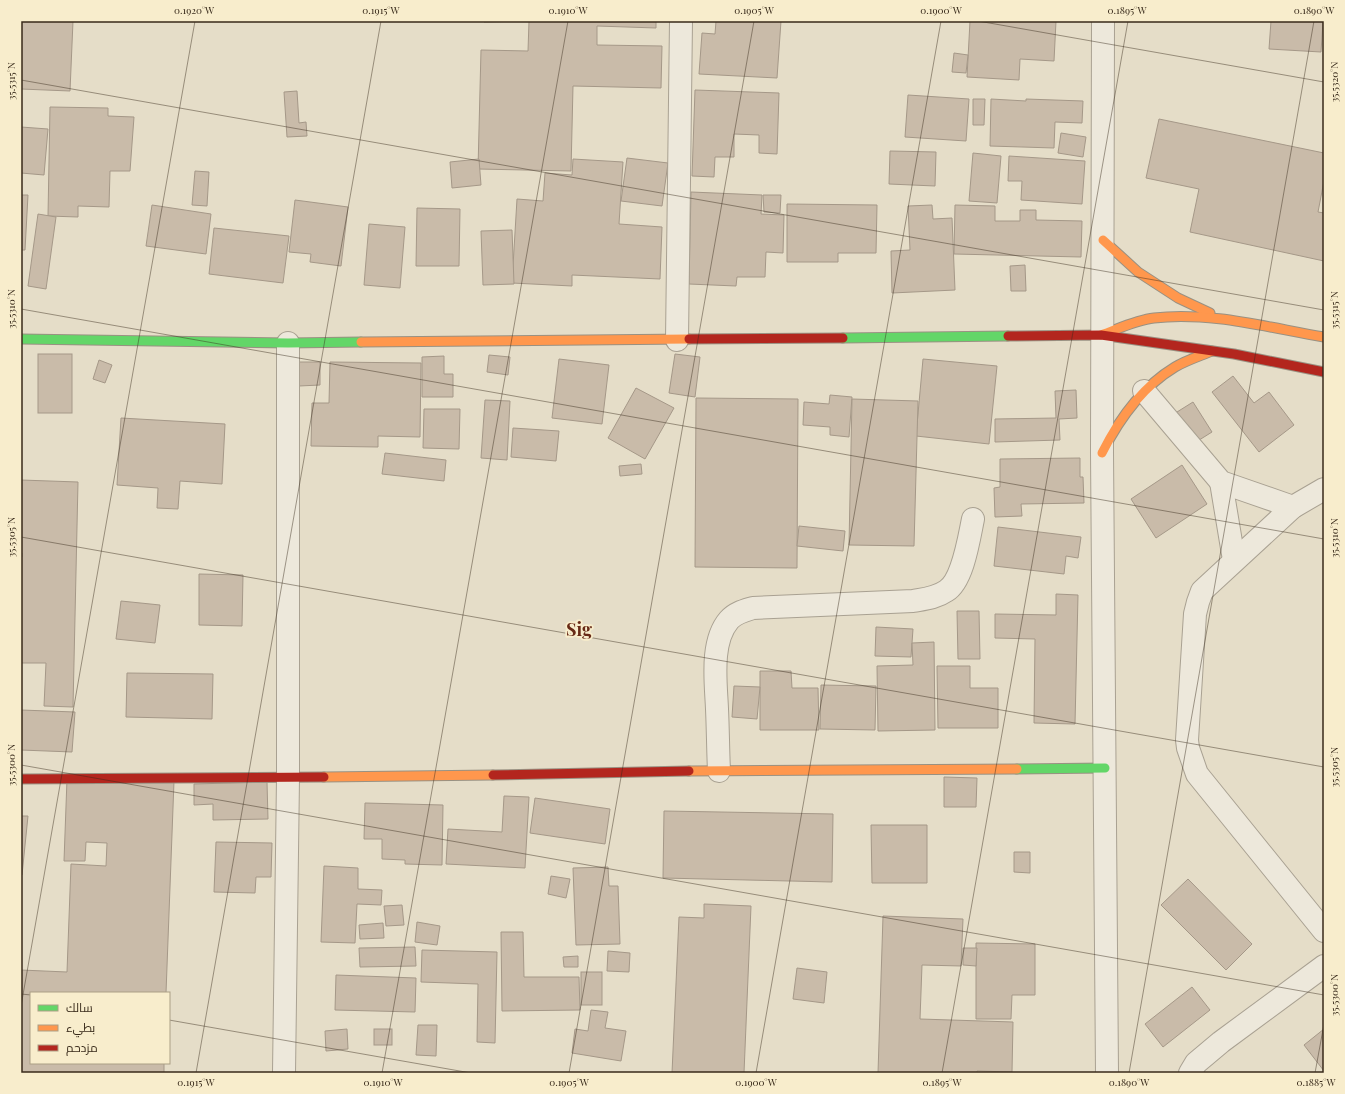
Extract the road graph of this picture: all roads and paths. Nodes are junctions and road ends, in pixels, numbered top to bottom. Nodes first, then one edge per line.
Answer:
1 (681, 21) edge
2 (1103, 21) edge
3 (1103, 240) junction
4 (1222, 319) junction
5 (1101, 335) junction
6 (1324, 337) edge
7 (21, 339) edge
8 (676, 340) junction
9 (288, 343) junction
10 (1212, 351) junction
11 (1324, 372) edge
12 (1144, 391) junction
13 (1102, 453) junction
14 (1221, 482) junction
15 (1324, 488) edge
16 (1293, 506) junction
17 (973, 520) dead end
18 (1234, 560) junction
19 (1105, 768) junction
20 (719, 771) junction
21 (288, 778) junction
22 (21, 779) edge
23 (1324, 931) edge
24 (1324, 966) edge
25 (284, 1073) edge
26 (1107, 1073) edge
27 (1190, 1073) edge

1 - 8 street
2 - 3 street
3 - 4 main road
3 - 5 street
4 - 5 main road
4 - 6 main road
5 - 8 main road
5 - 10 main road
5 - 13 street
7 - 9 main road
8 - 9 main road
9 - 21 street
10 - 11 main road
10 - 12 main road
12 - 13 main road
12 - 14 street
13 - 19 street
14 - 16 street
14 - 18 street
15 - 16 street
16 - 18 street
17 - 20 street
18 - 23 street
19 - 20 main road
19 - 26 street
20 - 21 main road
21 - 22 main road
21 - 25 street
24 - 27 street

